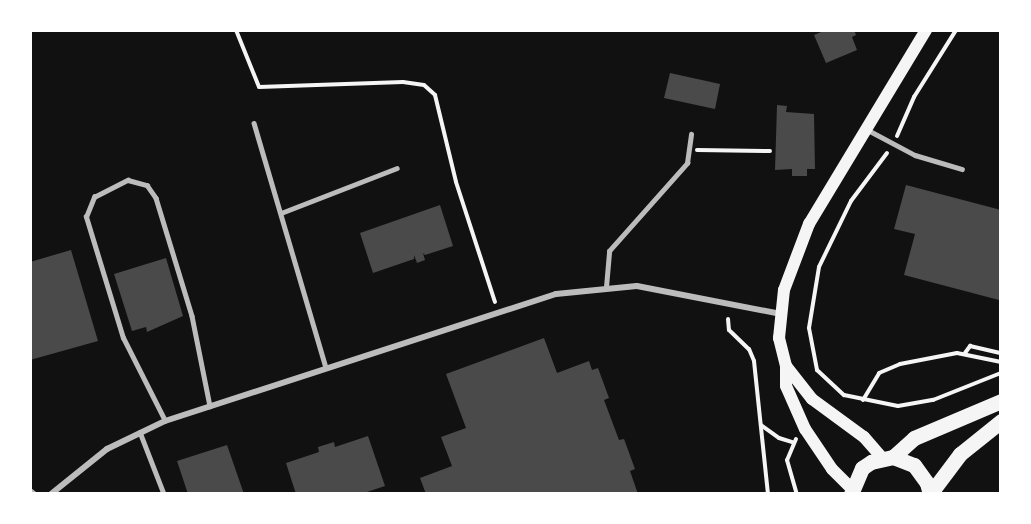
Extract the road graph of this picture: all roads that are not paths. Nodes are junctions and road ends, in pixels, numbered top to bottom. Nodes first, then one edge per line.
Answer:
1 (926, 30) edge
2 (254, 123) dead end
3 (865, 128) junction
4 (691, 134) dead end
5 (397, 168) dead end
6 (962, 170) dead end
7 (281, 213) junction
8 (606, 287) junction
9 (781, 314) junction
10 (786, 366) junction
11 (326, 368) junction
12 (1001, 401) edge
13 (210, 406) junction
14 (165, 421) junction
15 (1001, 421) edge
16 (140, 432) junction
17 (887, 457) junction
18 (30, 490) edge
19 (851, 491) edge
20 (35, 494) edge
21 (51, 494) edge
22 (164, 494) edge
23 (930, 494) edge

1 - 3 main road
2 - 7 lane
3 - 6 lane
3 - 9 main road
4 - 8 lane
5 - 7 lane
7 - 11 lane
8 - 9 street
8 - 11 street
9 - 10 main road
10 - 17 main road
10 - 19 main road
11 - 13 street
12 - 17 main road
13 - 14 street
13 - 14 lane
14 - 16 street
15 - 23 main road
16 - 21 street
16 - 22 lane
17 - 19 main road
17 - 23 main road
18 - 20 lane

